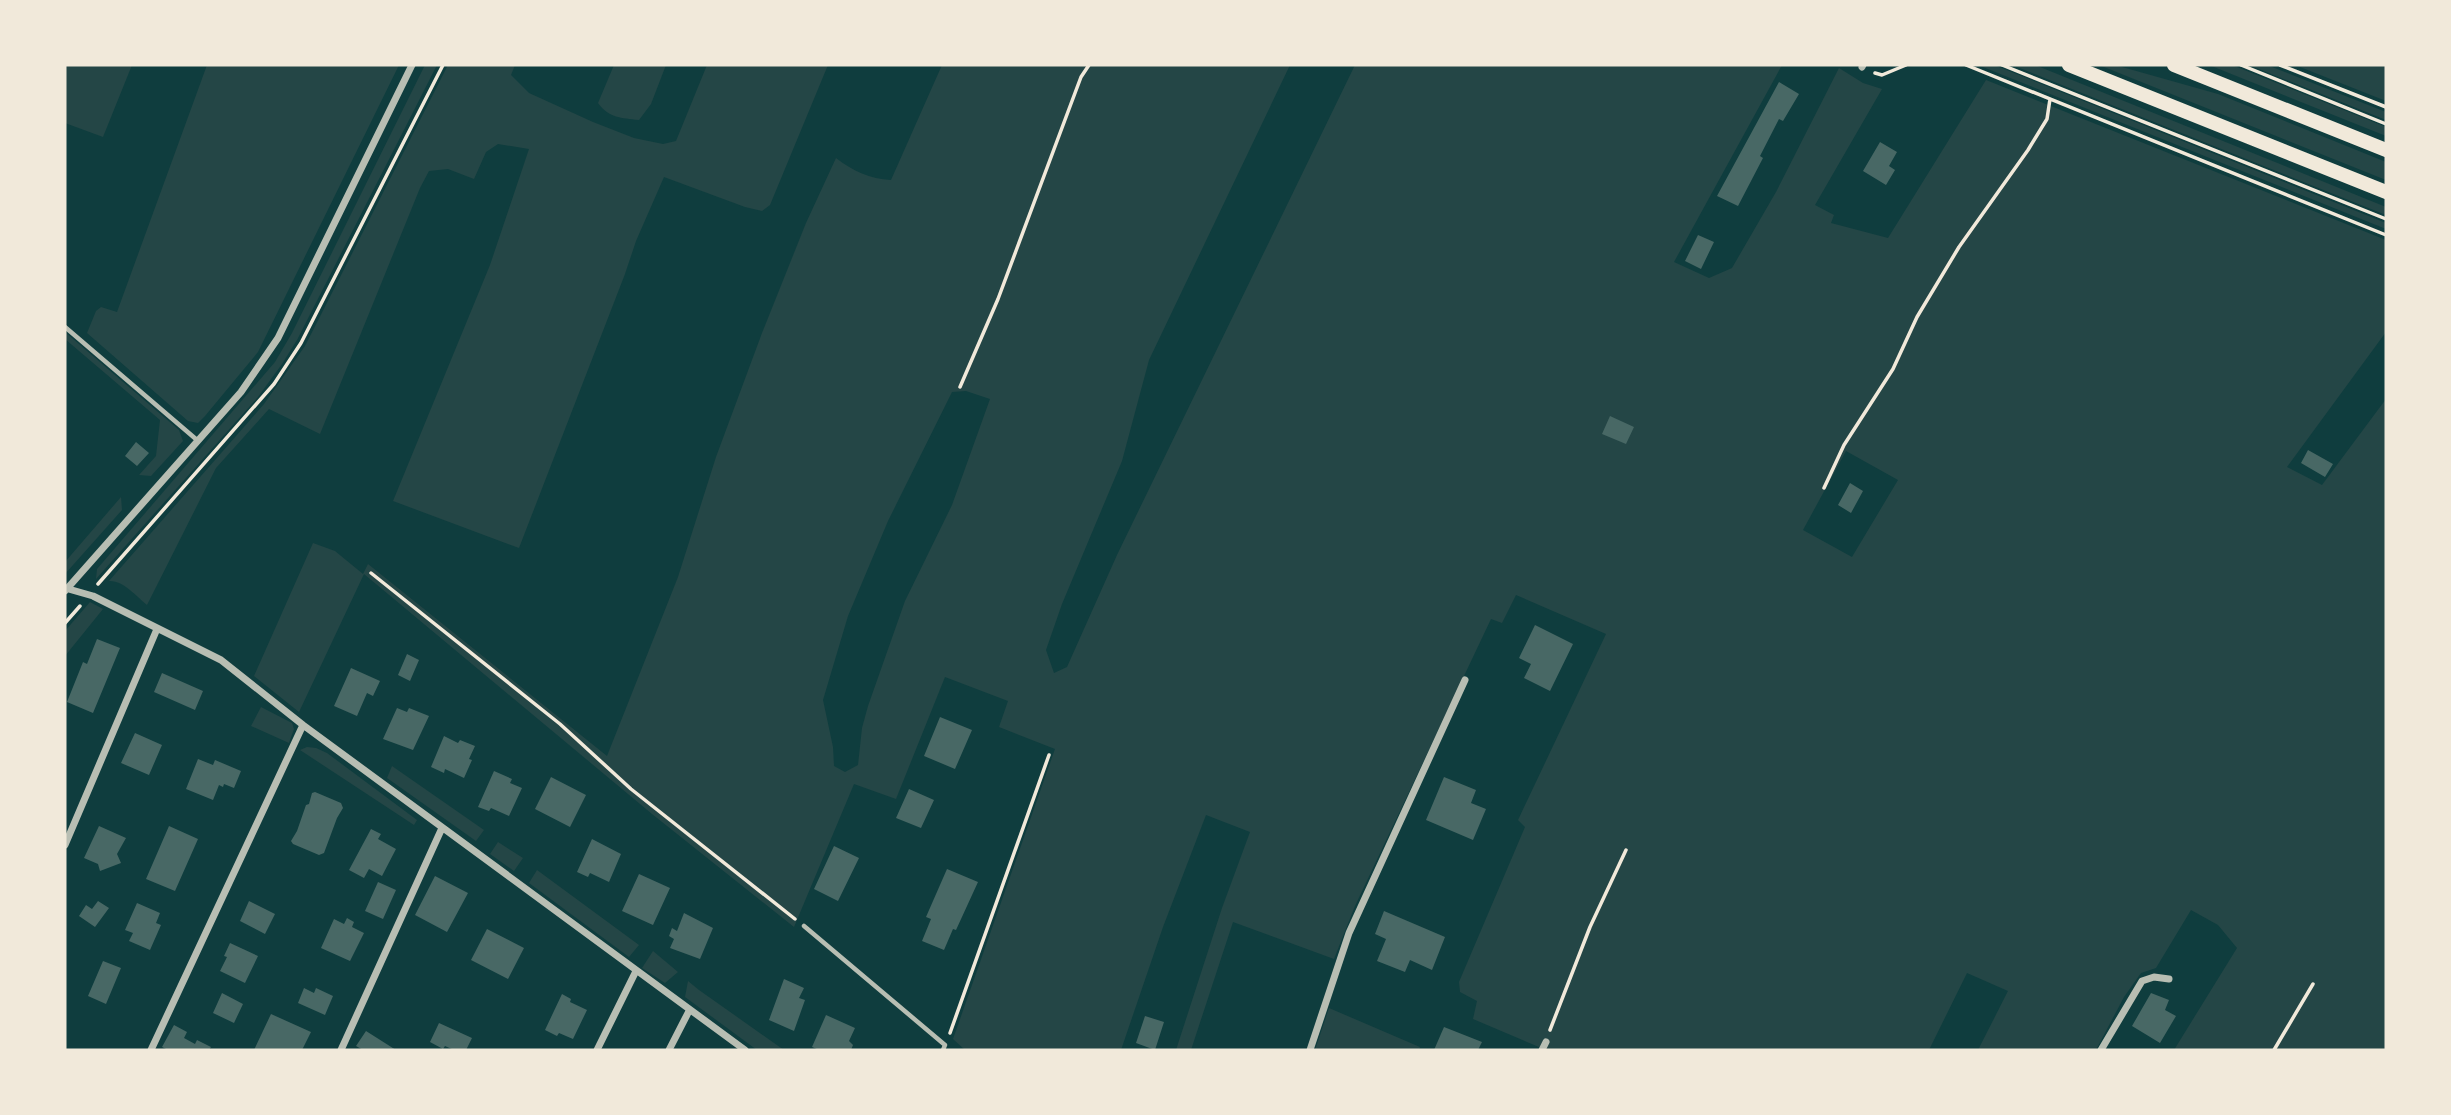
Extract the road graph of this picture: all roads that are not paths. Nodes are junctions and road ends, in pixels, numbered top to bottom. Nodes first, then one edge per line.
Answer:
1 (412, 65) edge
2 (2069, 65) edge
3 (2174, 65) edge
4 (2386, 150) edge
5 (2386, 192) edge
6 (65, 327) edge
7 (198, 441) junction
8 (65, 590) edge
9 (156, 629) junction
10 (1465, 680) dead end
11 (303, 725) junction
12 (442, 828) junction
13 (65, 845) edge
14 (804, 926) road end
15 (636, 971) junction
16 (2169, 979) dead end
17 (689, 1011) junction
18 (1546, 1042) road end
19 (944, 1048) edge
20 (151, 1050) edge
21 (341, 1050) edge
22 (597, 1050) edge
23 (669, 1050) edge
24 (745, 1050) edge
25 (1310, 1050) edge
26 (1542, 1050) edge
27 (2101, 1050) edge

1 - 7 street
2 - 5 main road
3 - 4 main road
6 - 7 lane
7 - 8 street
8 - 9 street
9 - 11 street
9 - 13 street
10 - 25 street
11 - 12 street
11 - 20 street
12 - 15 street
12 - 21 street
14 - 19 lane
15 - 17 street
15 - 22 street
16 - 27 street
17 - 23 street
17 - 24 street
18 - 26 street

